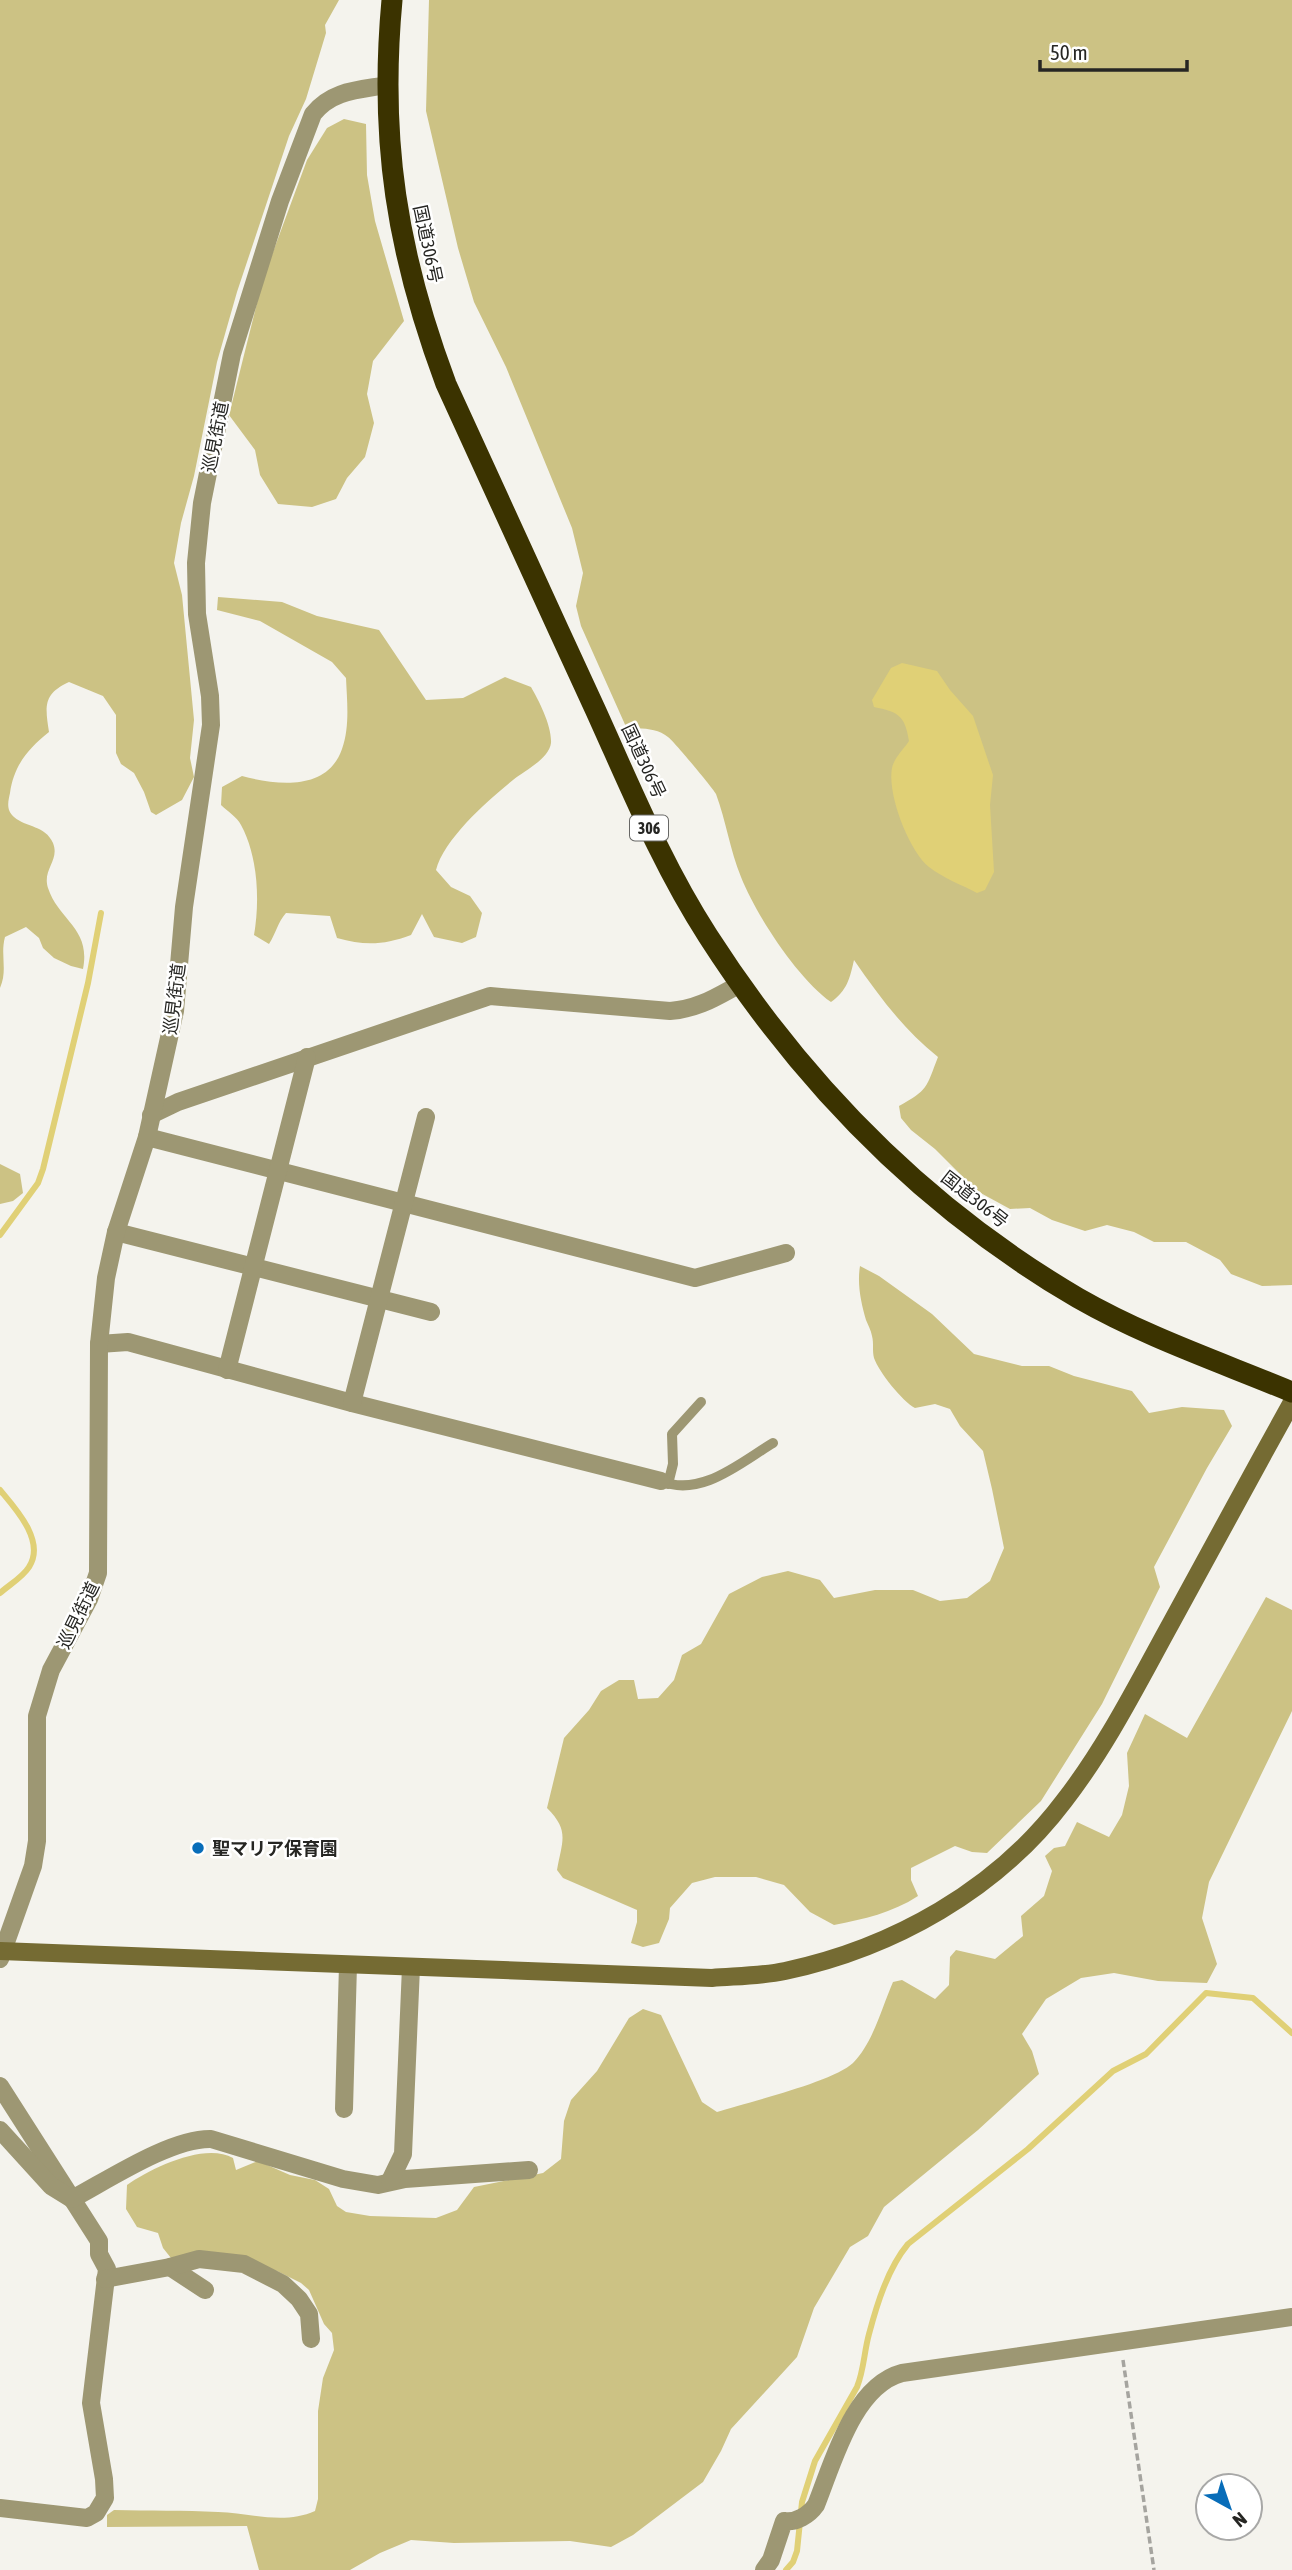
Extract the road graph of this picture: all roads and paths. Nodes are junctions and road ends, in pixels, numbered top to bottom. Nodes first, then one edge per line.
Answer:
1 (392, 0) edge
2 (387, 85) junction
3 (740, 984) junction
4 (307, 1057) junction
5 (151, 1115) junction
6 (426, 1117) dead end
7 (146, 1137) junction
8 (278, 1171) junction
9 (403, 1203) junction
10 (116, 1232) junction
11 (786, 1253) dead end
12 (253, 1268) junction
13 (378, 1300) junction
14 (431, 1312) dead end
15 (99, 1344) junction
16 (227, 1370) junction
17 (1292, 1391) edge
18 (701, 1402) dead end
19 (1292, 1402) edge
20 (352, 1403) junction
21 (773, 1443) dead end
22 (664, 1483) junction
23 (1, 1953) edge
24 (348, 1965) junction
25 (411, 1967) junction
26 (0, 2086) edge
27 (344, 2109) dead end
28 (0, 2130) edge
29 (529, 2170) dead end
30 (390, 2181) junction
31 (72, 2199) junction
32 (170, 2267) junction
33 (105, 2279) junction
34 (205, 2290) dead end
35 (1292, 2317) edge
36 (311, 2339) dead end
37 (1121, 2341) junction
38 (0, 2508) edge
39 (764, 2570) edge
40 (1154, 2570) edge

1 - 2 highway, 国道306号 / 306
2 - 3 highway, 国道306号 / 306
2 - 5 street, 巡見街道
3 - 4 street
3 - 17 highway, 国道306号 / 306
4 - 5 street
4 - 8 street
5 - 7 street, 巡見街道
6 - 9 street
7 - 8 street
7 - 10 street, 巡見街道
8 - 9 street
8 - 12 street
9 - 11 street
9 - 13 street
10 - 12 street
10 - 15 street, 巡見街道
12 - 13 street
12 - 16 street
13 - 14 street
13 - 20 street
15 - 16 street
15 - 23 street, 巡見街道
16 - 20 street
18 - 22 lane
19 - 25 street
20 - 22 street
21 - 22 lane
23 - 24 street
24 - 25 street
24 - 27 street
25 - 30 street
26 - 31 street
28 - 31 street
29 - 30 street
30 - 31 street
31 - 33 street
32 - 33 street
32 - 34 street
32 - 36 street
33 - 38 street
35 - 37 street
37 - 39 street
37 - 40 path

